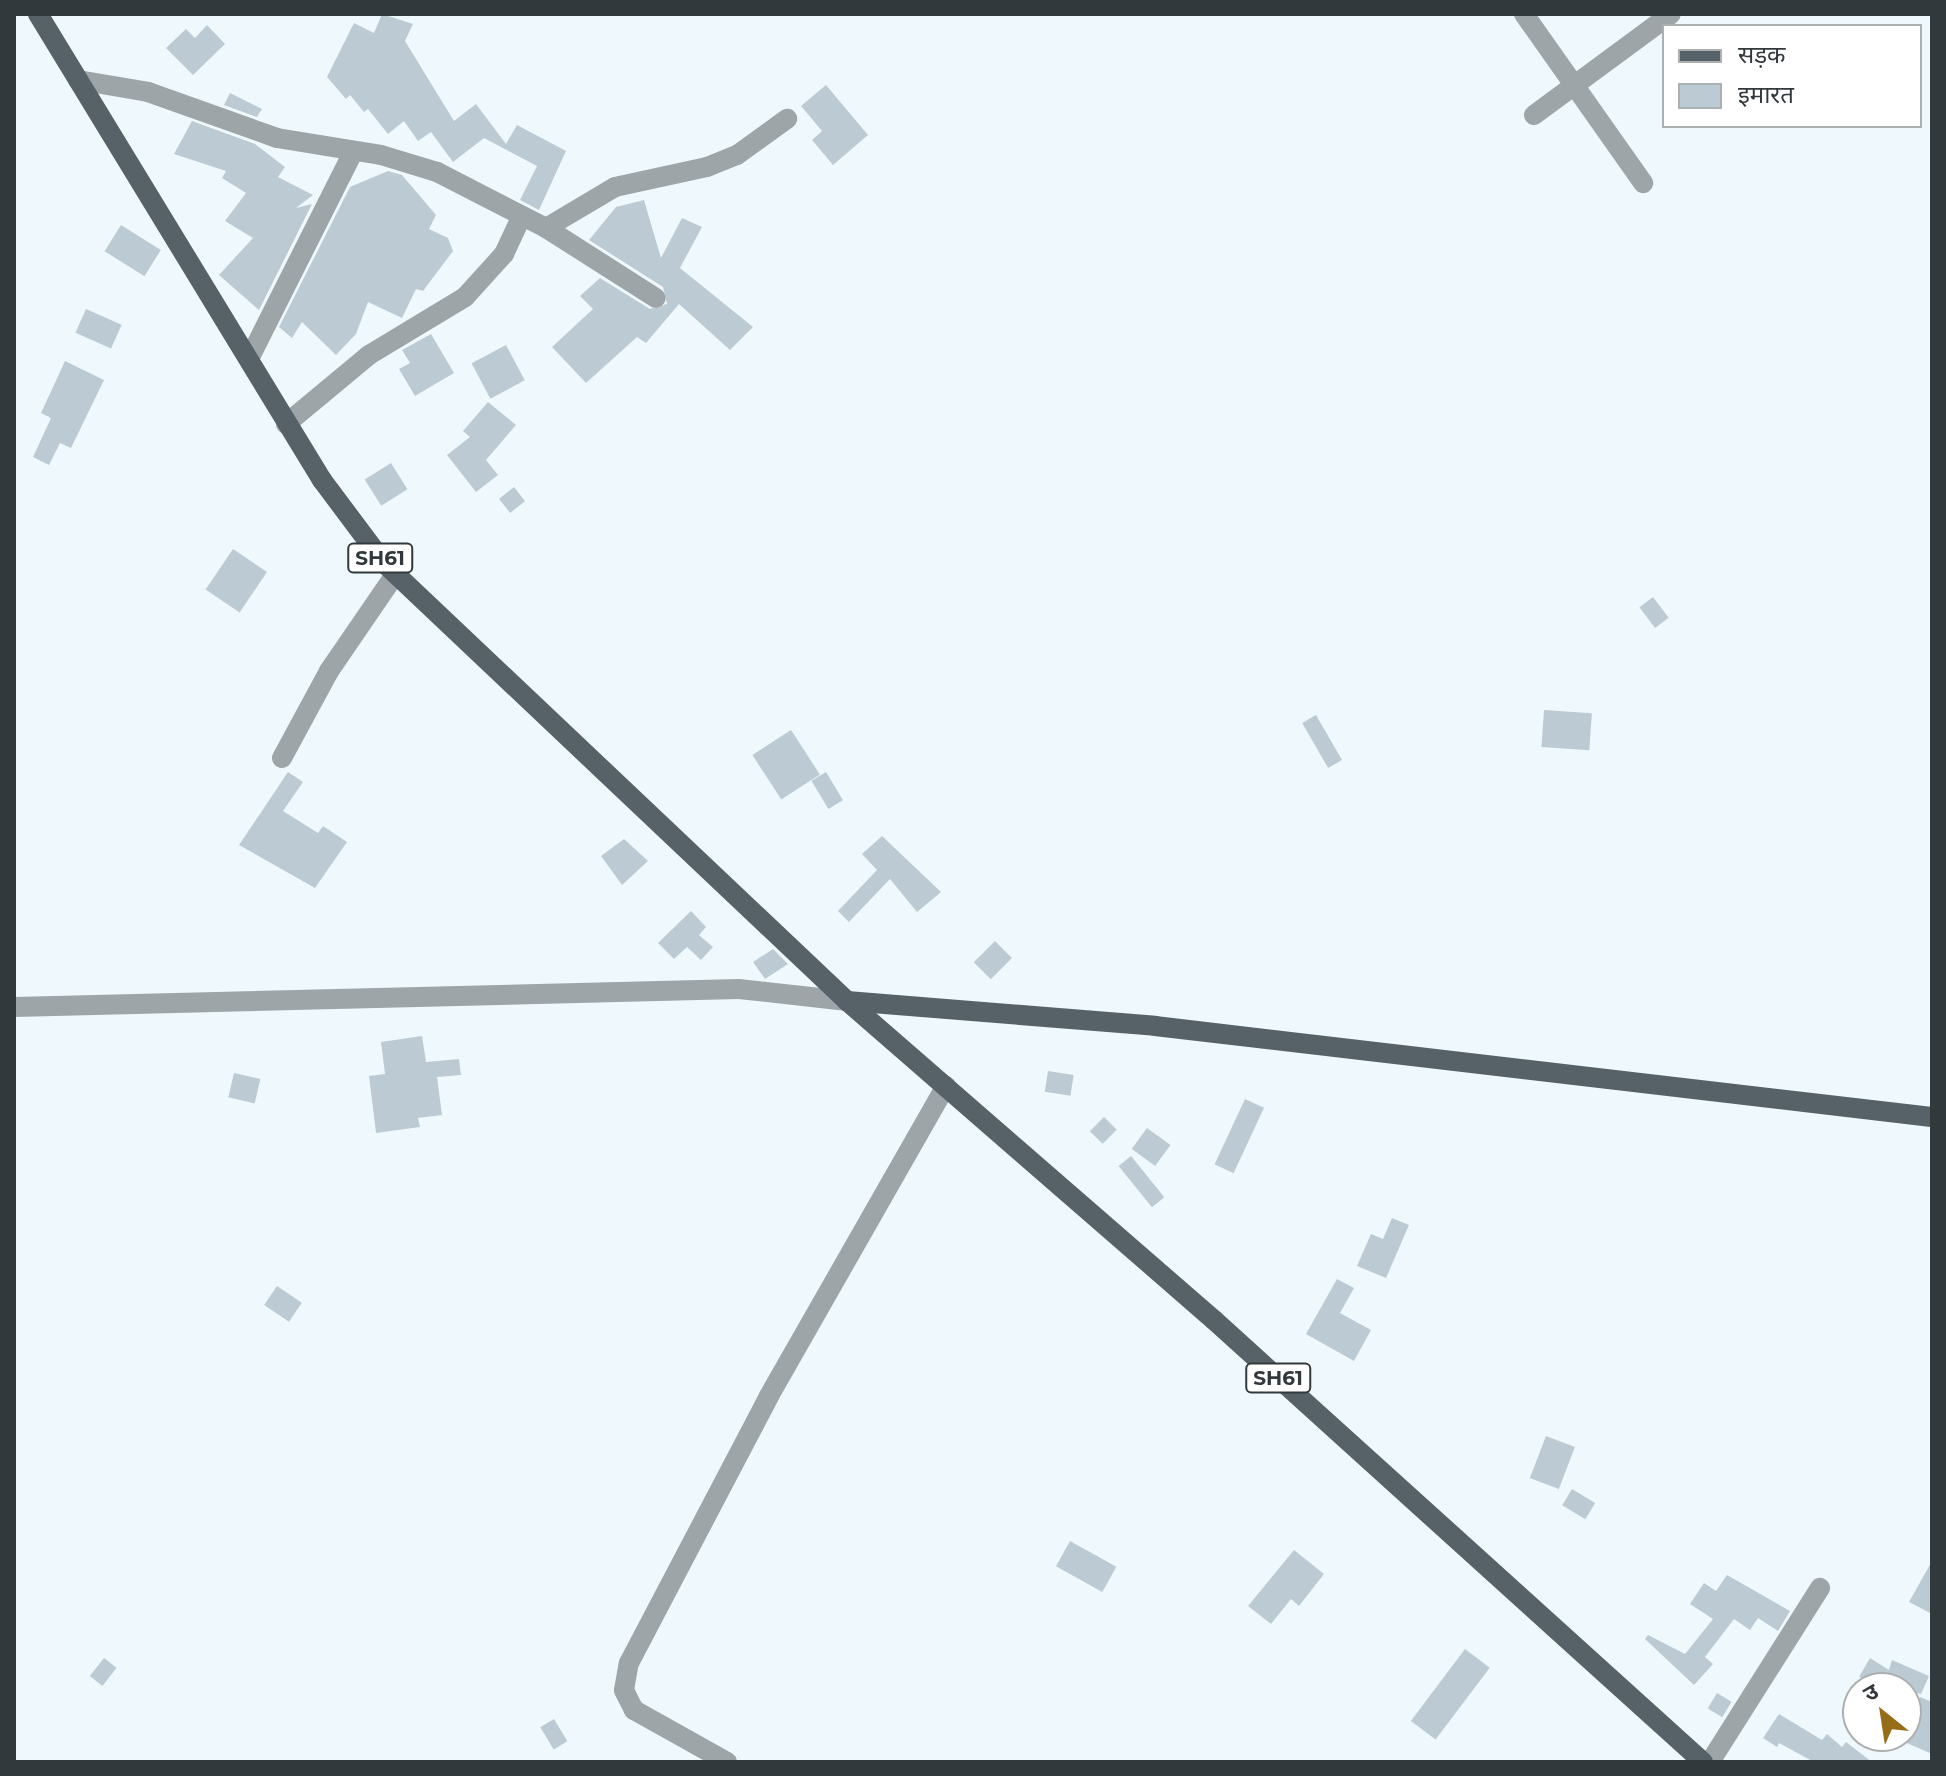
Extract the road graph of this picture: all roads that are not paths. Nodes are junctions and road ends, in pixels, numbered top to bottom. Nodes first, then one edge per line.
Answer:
1 (38, 14) edge
2 (1524, 14) edge
3 (1671, 14) edge
4 (78, 80) junction
5 (1575, 85) junction
6 (1534, 115) dead end
7 (787, 119) dead end
8 (353, 152) junction
9 (1643, 183) dead end
10 (521, 218) junction
11 (546, 228) junction
12 (656, 298) dead end
13 (249, 359) junction
14 (286, 424) junction
15 (396, 573) junction
16 (282, 758) dead end
17 (847, 1001) junction
18 (14, 1007) edge
19 (946, 1086) junction
20 (1932, 1117) edge
21 (1820, 1588) dead end
22 (727, 1762) edge
23 (1703, 1762) edge
24 (1710, 1762) edge

1 - 4 main road, SH61
2 - 5 street
3 - 5 street
4 - 8 street
4 - 13 main road, SH61
5 - 6 street
5 - 9 street
7 - 11 street
8 - 10 street
8 - 13 street
10 - 11 street
10 - 14 street
11 - 12 street
13 - 14 main road, SH61
14 - 15 main road, SH61
15 - 16 street
15 - 17 main road, SH61
17 - 18 street
17 - 19 main road, SH61
17 - 20 main road
19 - 22 street
19 - 23 main road, SH61
21 - 24 street

